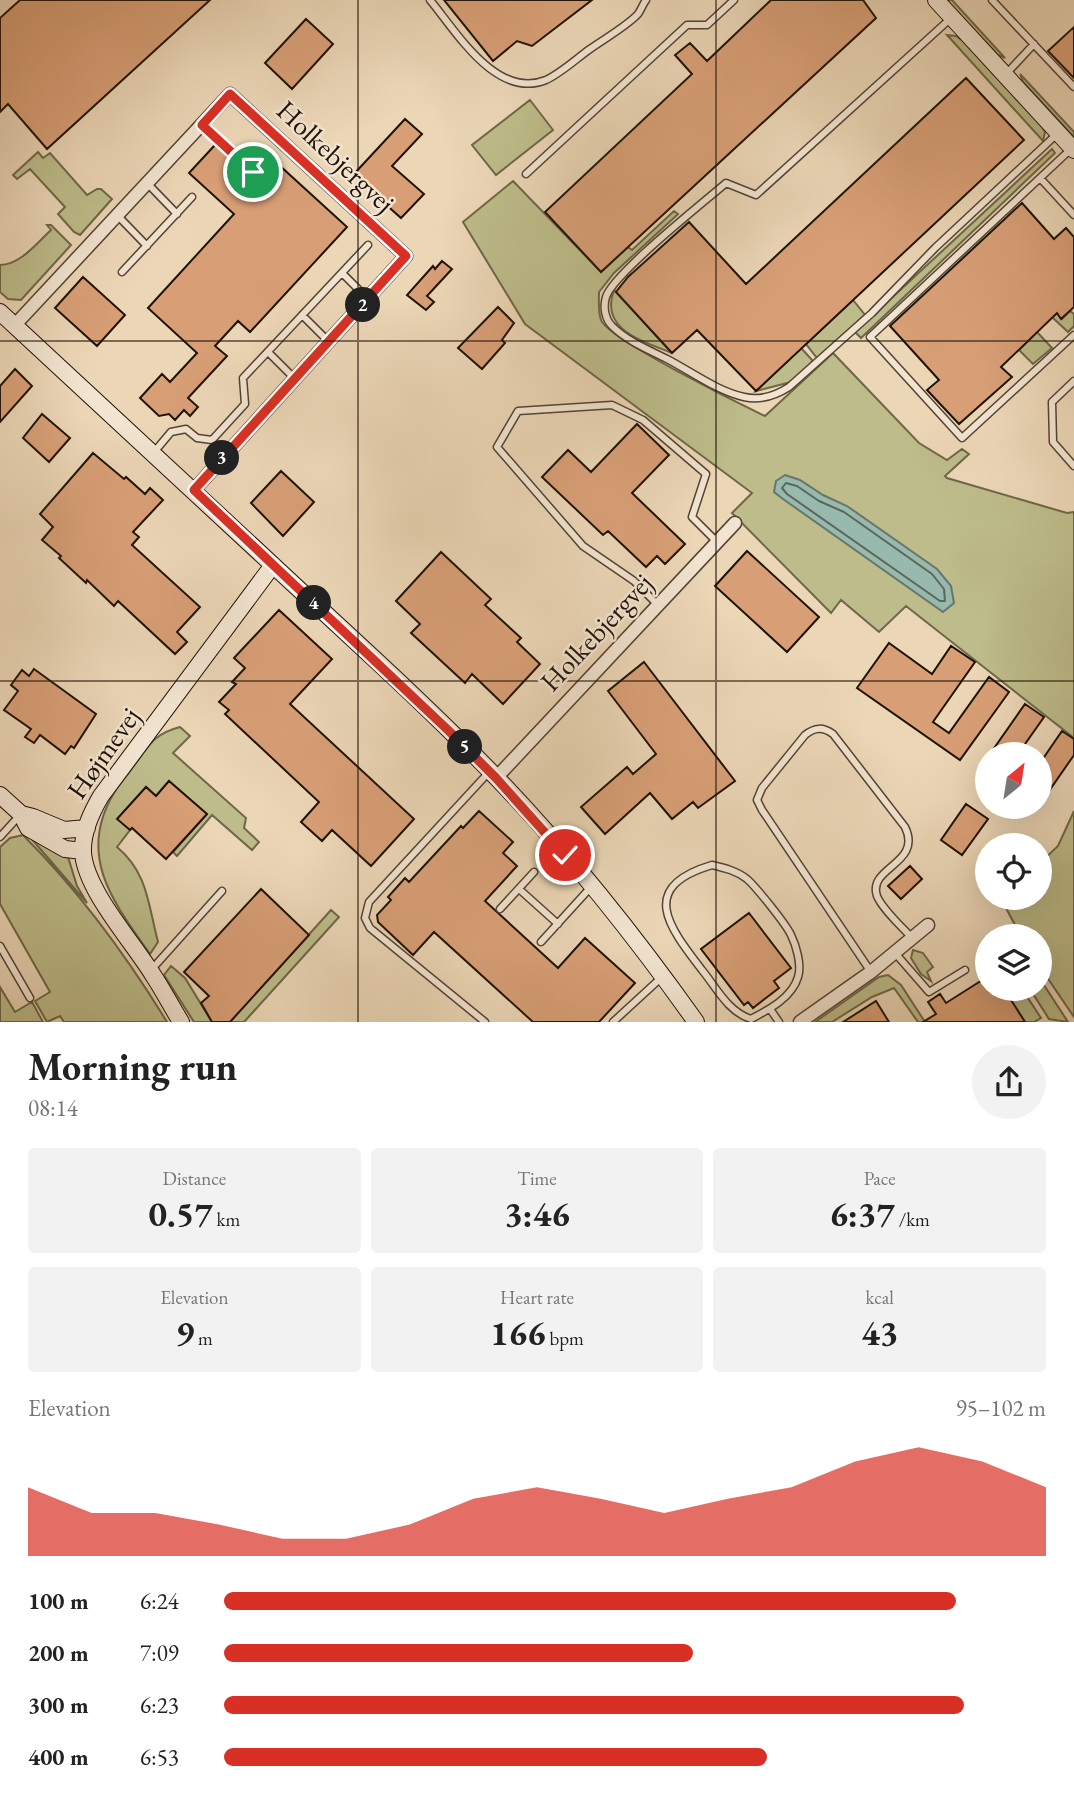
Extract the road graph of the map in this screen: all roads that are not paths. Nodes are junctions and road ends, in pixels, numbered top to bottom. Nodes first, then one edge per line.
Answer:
1 (430, 0) edge
2 (646, 0) edge
3 (734, 0) edge
4 (936, 0) edge
5 (992, 0) edge
6 (952, 18) junction
7 (1034, 44) junction
8 (1005, 75) junction
9 (1074, 87) edge
10 (202, 125) junction
11 (1058, 133) junction
12 (1073, 149) edge
13 (253, 172) dead end
14 (526, 174) dead end
15 (1040, 178) junction
16 (147, 183) junction
17 (192, 197) dead end
18 (177, 214) junction
19 (117, 215) junction
20 (1074, 215) edge
21 (368, 245) dead end
22 (147, 246) junction
23 (122, 272) dead end
24 (342, 273) junction
25 (368, 299) junction
26 (0, 312) edge
27 (302, 315) junction
28 (14, 326) junction
29 (1074, 335) edge
30 (329, 342) junction
31 (268, 352) junction
32 (295, 379) junction
33 (1074, 382) edge
34 (153, 453) junction
35 (1074, 466) edge
36 (194, 490) junction
37 (735, 523) dead end
38 (717, 542) junction
39 (273, 565) junction
40 (658, 605) junction
41 (493, 775) junction
42 (0, 795) edge
43 (21, 814) junction
44 (87, 828) junction
45 (0, 837) edge
46 (83, 851) junction
47 (534, 872) dead end
48 (592, 887) junction
49 (519, 889) junction
50 (222, 891) dead end
51 (500, 909) dead end
52 (558, 924) junction
53 (928, 925) dead end
54 (913, 939) junction
55 (541, 942) dead end
56 (0, 946) edge
57 (895, 953) junction
58 (150, 970) junction
59 (965, 970) dead end
60 (871, 972) junction
61 (663, 975) junction
62 (30, 998) dead end
63 (770, 1009) junction
64 (181, 1022) edge
65 (485, 1022) edge
66 (613, 1022) edge
67 (696, 1022) edge
68 (779, 1022) edge
69 (800, 1022) edge

1 - 2 lane
3 - 14 lane
4 - 6 street
5 - 7 lane
6 - 8 street
6 - 11 lane
7 - 8 lane
7 - 9 lane
8 - 11 street
10 - 13 lane
10 - 16 street, Holkebjergvej
10 - 25 street, Holkebjergvej
11 - 12 street
12 - 15 lane
15 - 20 lane
15 - 29 lane
16 - 18 lane
16 - 19 street, Holkebjergvej
17 - 18 lane
18 - 22 lane
19 - 22 lane
19 - 28 street, Holkebjergvej
21 - 24 lane
22 - 23 lane
24 - 25 lane
24 - 27 lane
25 - 30 street, Holkebjergvej
26 - 28 street
27 - 30 lane
27 - 31 lane
28 - 34 street
30 - 32 street, Holkebjergvej
31 - 32 lane
31 - 34 lane
32 - 36 street, Holkebjergvej
33 - 35 lane
34 - 36 street
36 - 39 street
37 - 38 street, Holkebjergvej
38 - 40 street, Holkebjergvej
38 - 40 lane
39 - 41 street
39 - 44 street, Højmevej
40 - 41 street, Holkebjergvej
41 - 48 street
41 - 65 lane
42 - 43 street
43 - 44 street
43 - 45 lane
43 - 46 street
44 - 46 street, Højmevej
46 - 58 street, Højmevej
47 - 49 lane
48 - 52 lane
48 - 61 street
49 - 51 lane
49 - 52 lane
50 - 58 lane
52 - 55 lane
53 - 54 street
54 - 57 street
54 - 60 lane
56 - 62 lane
57 - 59 lane
57 - 60 street
58 - 64 street, Højmevej
60 - 69 street
61 - 66 lane
61 - 67 street
63 - 63 lane
63 - 68 lane

